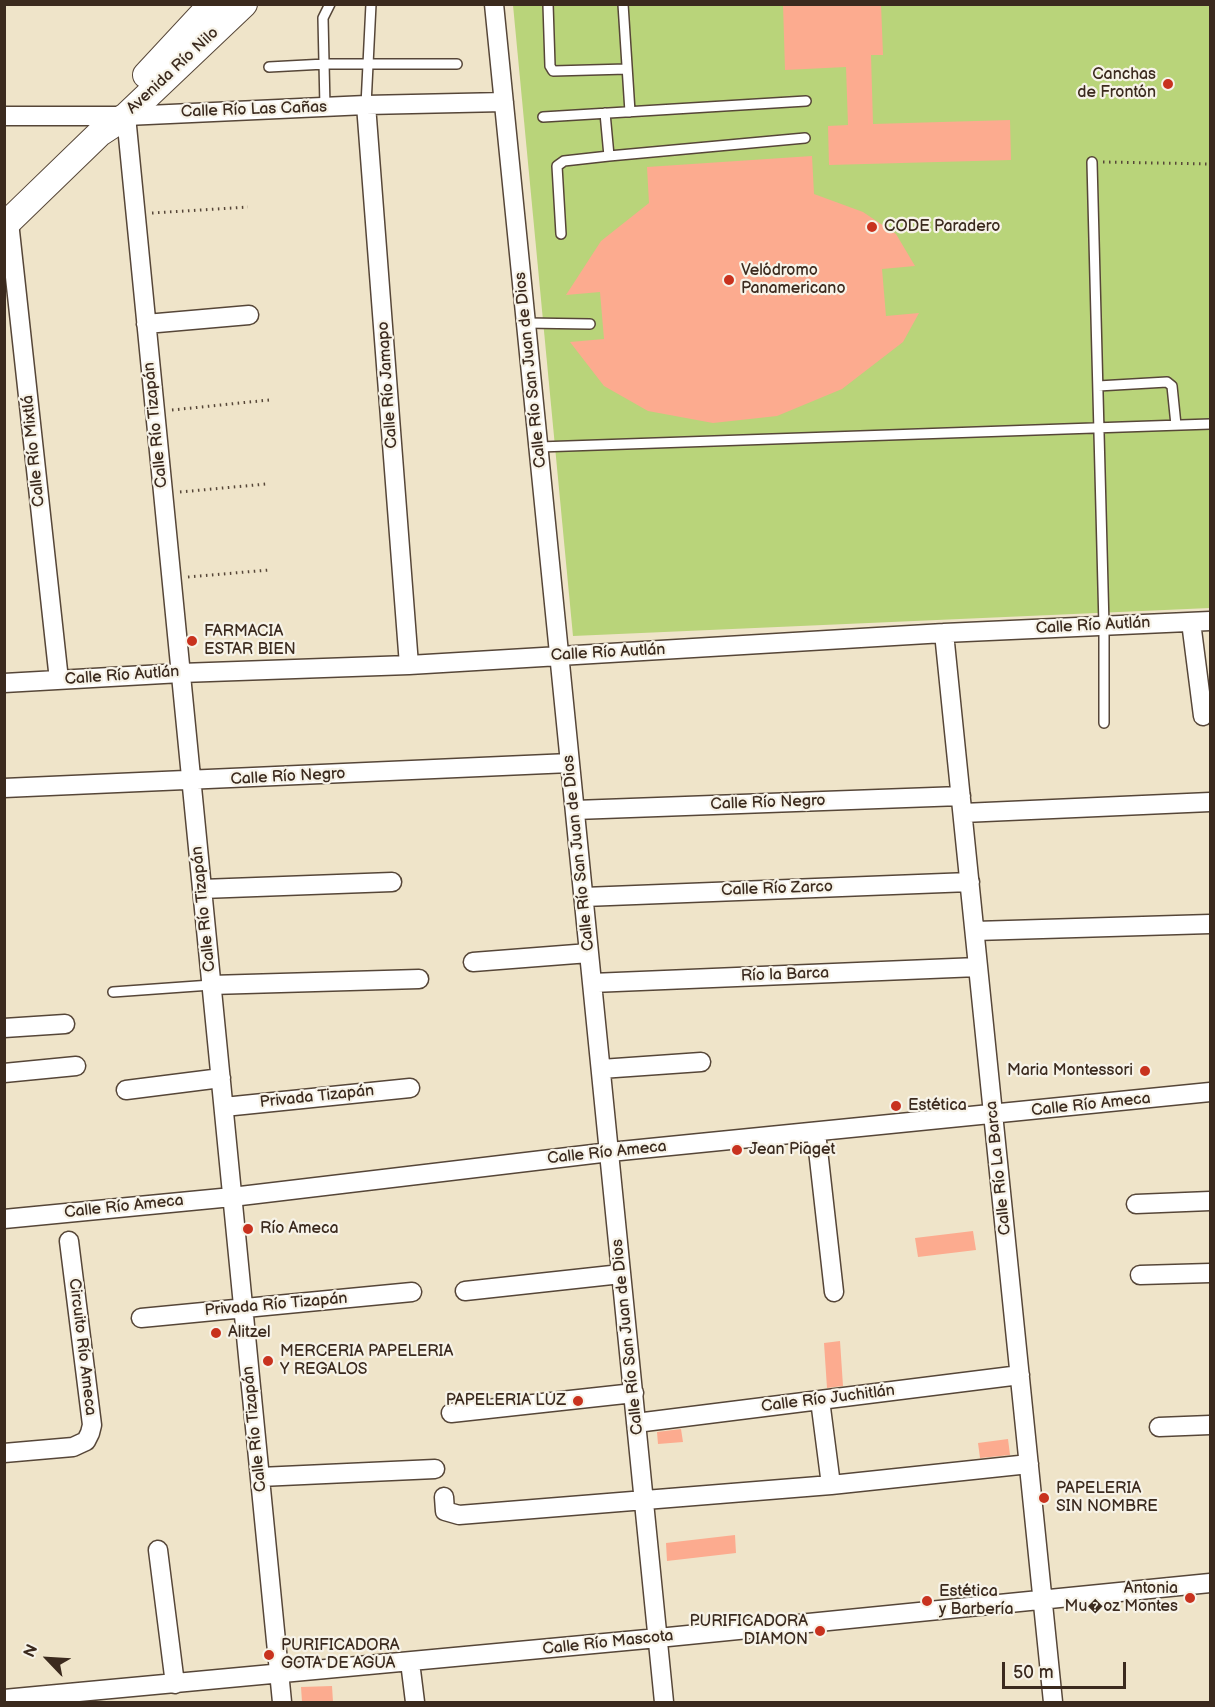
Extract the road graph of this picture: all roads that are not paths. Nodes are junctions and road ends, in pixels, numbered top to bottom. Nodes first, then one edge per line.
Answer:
1 (212, 4) edge
2 (244, 4) edge
3 (330, 4) edge
4 (371, 4) edge
5 (494, 4) edge
6 (548, 4) edge
7 (623, 4) edge
8 (325, 64) junction
9 (457, 64) dead end
10 (368, 65) junction
11 (269, 67) dead end
12 (627, 69) junction
13 (806, 101) dead end
14 (504, 102) junction
15 (366, 105) junction
16 (325, 107) junction
17 (630, 112) junction
18 (605, 113) junction
19 (4, 116) edge
20 (543, 117) dead end
21 (111, 121) junction
22 (805, 138) dead end
23 (609, 156) junction
24 (1092, 162) road end
25 (7, 224) edge
26 (561, 234) dead end
27 (249, 315) dead end
28 (526, 323) junction
29 (146, 324) junction
30 (590, 324) dead end
31 (1098, 386) junction
32 (1210, 424) edge
33 (1176, 425) junction
34 (1099, 428) junction
35 (539, 447) junction
36 (1210, 621) edge
37 (1191, 622) junction
38 (1104, 626) junction
39 (944, 633) junction
40 (560, 656) junction
41 (409, 665) junction
42 (181, 673) junction
43 (59, 680) junction
44 (4, 683) edge
45 (1203, 716) dead end
46 (1104, 723) dead end
47 (570, 763) junction
48 (191, 781) junction
49 (4, 789) edge
50 (1210, 802) edge
51 (962, 805) junction
52 (575, 810) junction
53 (392, 882) dead end
54 (970, 882) junction
55 (202, 889) junction
56 (584, 897) junction
57 (1210, 924) edge
58 (975, 931) junction
59 (589, 953) junction
60 (472, 962) dead end
61 (978, 967) junction
62 (419, 979) dead end
63 (592, 983) junction
64 (211, 985) junction
65 (113, 992) dead end
66 (65, 1024) dead end
67 (4, 1028) edge
68 (701, 1062) dead end
69 (76, 1066) dead end
70 (601, 1069) junction
71 (4, 1073) edge
72 (221, 1078) junction
73 (410, 1088) dead end
74 (126, 1090) dead end
75 (1210, 1092) edge
76 (224, 1107) junction
77 (993, 1114) junction
78 (816, 1132) junction
79 (609, 1152) junction
80 (232, 1197) junction
81 (1210, 1201) edge
82 (1136, 1204) dead end
83 (4, 1219) edge
84 (69, 1241) dead end
85 (1210, 1273) edge
86 (621, 1274) junction
87 (1140, 1275) dead end
88 (412, 1292) dead end
89 (465, 1292) dead end
90 (834, 1292) dead end
91 (243, 1308) junction
92 (141, 1318) dead end
93 (1020, 1376) junction
94 (634, 1393) junction
95 (820, 1400) junction
96 (451, 1413) dead end
97 (636, 1423) junction
98 (1210, 1425) edge
99 (1159, 1427) dead end
100 (4, 1454) edge
101 (1029, 1464) junction
102 (435, 1469) dead end
103 (260, 1477) junction
104 (831, 1485) junction
105 (444, 1497) dead end
106 (644, 1501) junction
107 (158, 1550) dead end
108 (1210, 1583) edge
109 (1043, 1599) junction
110 (658, 1638) junction
111 (410, 1662) junction
112 (279, 1674) junction
113 (175, 1684) junction
114 (4, 1700) edge
115 (282, 1702) edge
116 (415, 1702) edge
117 (664, 1702) edge
118 (1053, 1702) edge

1 - 21 street, Avenida Río Nilo
2 - 21 street, Avenida Río Nilo
3 - 8 lane
4 - 10 lane
5 - 14 street, Calle Río San Juan de Dios
6 - 12 lane
7 - 12 lane
8 - 10 lane
8 - 11 lane
8 - 16 lane
9 - 10 lane
10 - 15 lane
12 - 17 lane
13 - 17 lane
14 - 15 street, Calle Río Las Cañas
14 - 28 street, Calle Río San Juan de Dios
15 - 16 street, Calle Río Las Cañas
15 - 41 street, Calle Río Jamapo
16 - 21 street, Calle Río Las Cañas
17 - 18 lane
18 - 20 lane
18 - 23 lane
19 - 21 street, Calle Río Las Cañas
21 - 25 street, Avenida Río Nilo
21 - 29 street, Calle Río Tizapán
22 - 23 lane
23 - 26 lane
24 - 31 lane
25 - 43 street, Calle Río Mixtlá
27 - 29 street
28 - 30 lane
28 - 35 street, Calle Río San Juan de Dios
29 - 42 street, Calle Río Tizapán
31 - 33 lane
31 - 34 lane
32 - 33 lane
33 - 34 lane
34 - 35 lane
34 - 38 lane
35 - 40 street, Calle Río San Juan de Dios
36 - 37 street, Calle Río Autlán
37 - 38 street, Calle Río Autlán
37 - 45 street
38 - 39 street, Calle Río Autlán
38 - 46 lane
39 - 40 street, Calle Río Autlán
39 - 51 street, Calle Río La Barca
40 - 41 street, Calle Río Autlán
40 - 47 street, Calle Río San Juan de Dios
41 - 42 street, Calle Río Autlán
42 - 43 street, Calle Río Autlán
42 - 48 street, Calle Río Tizapán
43 - 44 street, Calle Río Autlán
47 - 48 street, Calle Río Negro
47 - 52 street, Calle Río San Juan de Dios
48 - 49 street, Calle Río Negro
48 - 55 street, Calle Río Tizapán
50 - 51 street, Calle Río Negro
51 - 52 street, Calle Río Negro
51 - 54 street, Calle Río La Barca
52 - 56 street, Calle Río San Juan de Dios
53 - 55 street
54 - 56 street, Calle Río Zarco
54 - 58 street, Calle Río La Barca
55 - 64 street, Calle Río Tizapán
56 - 59 street, Calle Río San Juan de Dios
57 - 58 street
58 - 61 street, Calle Río La Barca
59 - 60 street
59 - 63 street, Calle Río San Juan de Dios
61 - 63 street, Río la Barca
61 - 77 street, Calle Río La Barca
62 - 64 street
63 - 70 street, Calle Río San Juan de Dios
64 - 65 lane
64 - 72 street, Calle Río Tizapán
66 - 67 street
68 - 70 street
69 - 71 street
70 - 79 street, Calle Río San Juan de Dios
72 - 74 street
72 - 76 street, Calle Río Tizapán
73 - 76 street, Privada Tizapán
75 - 77 street, Calle Río Ameca
76 - 80 street, Calle Río Tizapán
77 - 78 street, Calle Río Ameca
77 - 93 street, Calle Río La Barca
78 - 79 street, Calle Río Ameca
78 - 90 street
79 - 80 street, Calle Río Ameca
79 - 86 street, Calle Río San Juan de Dios
80 - 83 street, Calle Río Ameca
80 - 91 street, Calle Río Tizapán
81 - 82 street
84 - 100 street, Circuito Río Ameca
85 - 87 street
86 - 89 street
86 - 94 street, Calle Río San Juan de Dios
88 - 91 street, Privada Río Tizapán
91 - 92 street, Privada Río Tizapán
91 - 103 street, Calle Río Tizapán
93 - 95 street, Calle Río Juchitlán
93 - 101 street, Calle Río La Barca
94 - 96 street
94 - 97 street, Calle Río San Juan de Dios
95 - 97 street, Calle Río Juchitlán
95 - 104 street
97 - 106 street, Calle Río San Juan de Dios
98 - 99 street
101 - 104 street
101 - 109 street, Calle Río La Barca
102 - 103 street
103 - 112 street, Calle Río Tizapán
104 - 106 street
105 - 106 street
106 - 110 street, Calle Río San Juan de Dios
107 - 113 street
108 - 109 street, Calle Río Mascota
109 - 110 street, Calle Río Mascota
109 - 118 street, Calle Río La Barca
110 - 111 street, Calle Río Mascota
110 - 117 street, Calle Río San Juan de Dios
111 - 112 street, Calle Río Mascota
111 - 116 street
112 - 113 street, Calle Río Mascota
112 - 115 street, Calle Río Tizapán
113 - 114 street, Calle Río Mascota

